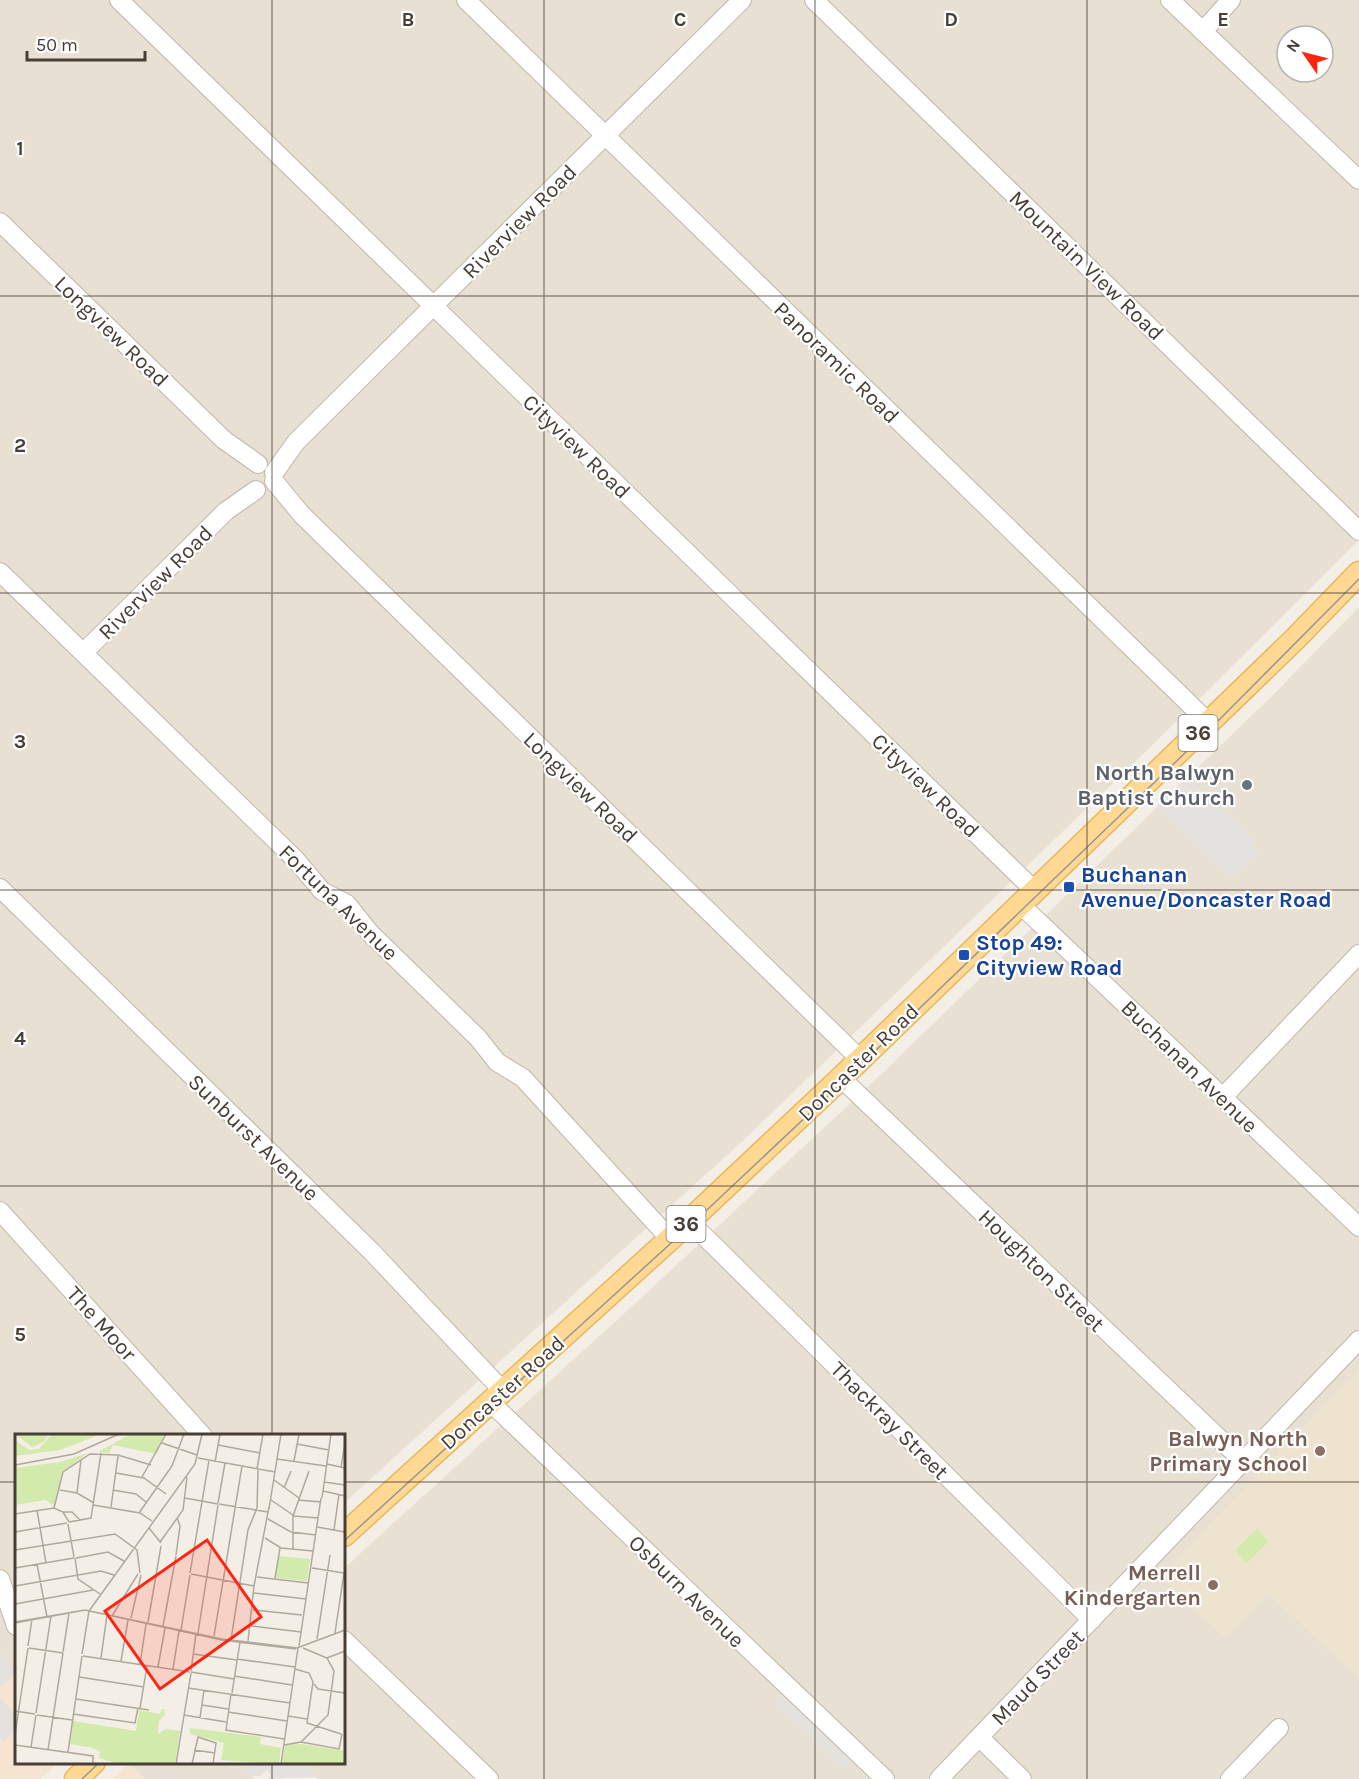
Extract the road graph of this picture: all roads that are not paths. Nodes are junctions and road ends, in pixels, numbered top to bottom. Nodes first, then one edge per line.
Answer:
1 (119, 0) edge
2 (466, 0) edge
3 (742, 0) edge
4 (814, 0) edge
5 (1170, 0) edge
6 (1231, 0) edge
7 (1203, 31) junction
8 (605, 136) junction
9 (1359, 180) edge
10 (0, 222) edge
11 (434, 306) junction
12 (261, 476) junction
13 (1359, 531) edge
14 (0, 572) edge
15 (1359, 573) edge
16 (83, 653) junction
17 (1209, 723) junction
18 (0, 888) edge
19 (1028, 898) junction
20 (1359, 954) edge
21 (861, 1060) junction
22 (841, 1078) junction
23 (1223, 1097) junction
24 (0, 1211) edge
25 (689, 1221) junction
26 (1359, 1227) edge
27 (670, 1239) junction
28 (1359, 1340) edge
29 (497, 1396) junction
30 (201, 1434) edge
31 (1243, 1461) junction
32 (345, 1534) edge
33 (0, 1579) edge
34 (1092, 1620) junction
35 (15, 1623) edge
36 (345, 1641) edge
37 (1279, 1728) dead end
38 (979, 1737) junction
39 (92, 1764) edge
40 (76, 1779) edge
41 (489, 1779) edge
42 (885, 1779) edge
43 (939, 1779) edge
44 (1022, 1779) edge
45 (1230, 1779) edge

1 - 11 street, Cityview Road
2 - 8 street, Panoramic Road
3 - 8 street, Riverview Road
4 - 13 street, Mountain View Road
5 - 7 street
6 - 7 street
7 - 9 street
8 - 11 street, Riverview Road
8 - 17 street, Panoramic Road
10 - 12 street, Longview Road
11 - 12 street, Riverview Road
11 - 19 street, Cityview Road
12 - 16 street, Riverview Road
12 - 21 street, Longview Road
14 - 16 street, Fortuna Avenue
15 - 17 main road, Doncaster Road / 36
16 - 27 street, Fortuna Avenue
17 - 19 main road, Doncaster Road / 36
18 - 29 street, Sunburst Avenue
19 - 21 main road, Doncaster Road / 36
19 - 23 street, Buchanan Avenue
20 - 23 street
21 - 22 main road, Doncaster Road / 36
22 - 25 main road, Doncaster Road / 36
22 - 31 street, Houghton Street
23 - 26 street, Buchanan Avenue
24 - 30 street, The Moor
25 - 27 main road, Doncaster Road / 36
25 - 34 street, Thackray Street
27 - 29 main road, Doncaster Road / 36
28 - 31 street, Maud Street
29 - 32 main road, Doncaster Road / 36
29 - 42 street, Osburn Avenue
31 - 34 street, Maud Street
33 - 35 street
34 - 38 street, Maud Street
36 - 41 street
37 - 45 street
38 - 43 street, Maud Street
38 - 44 street
39 - 40 main road

